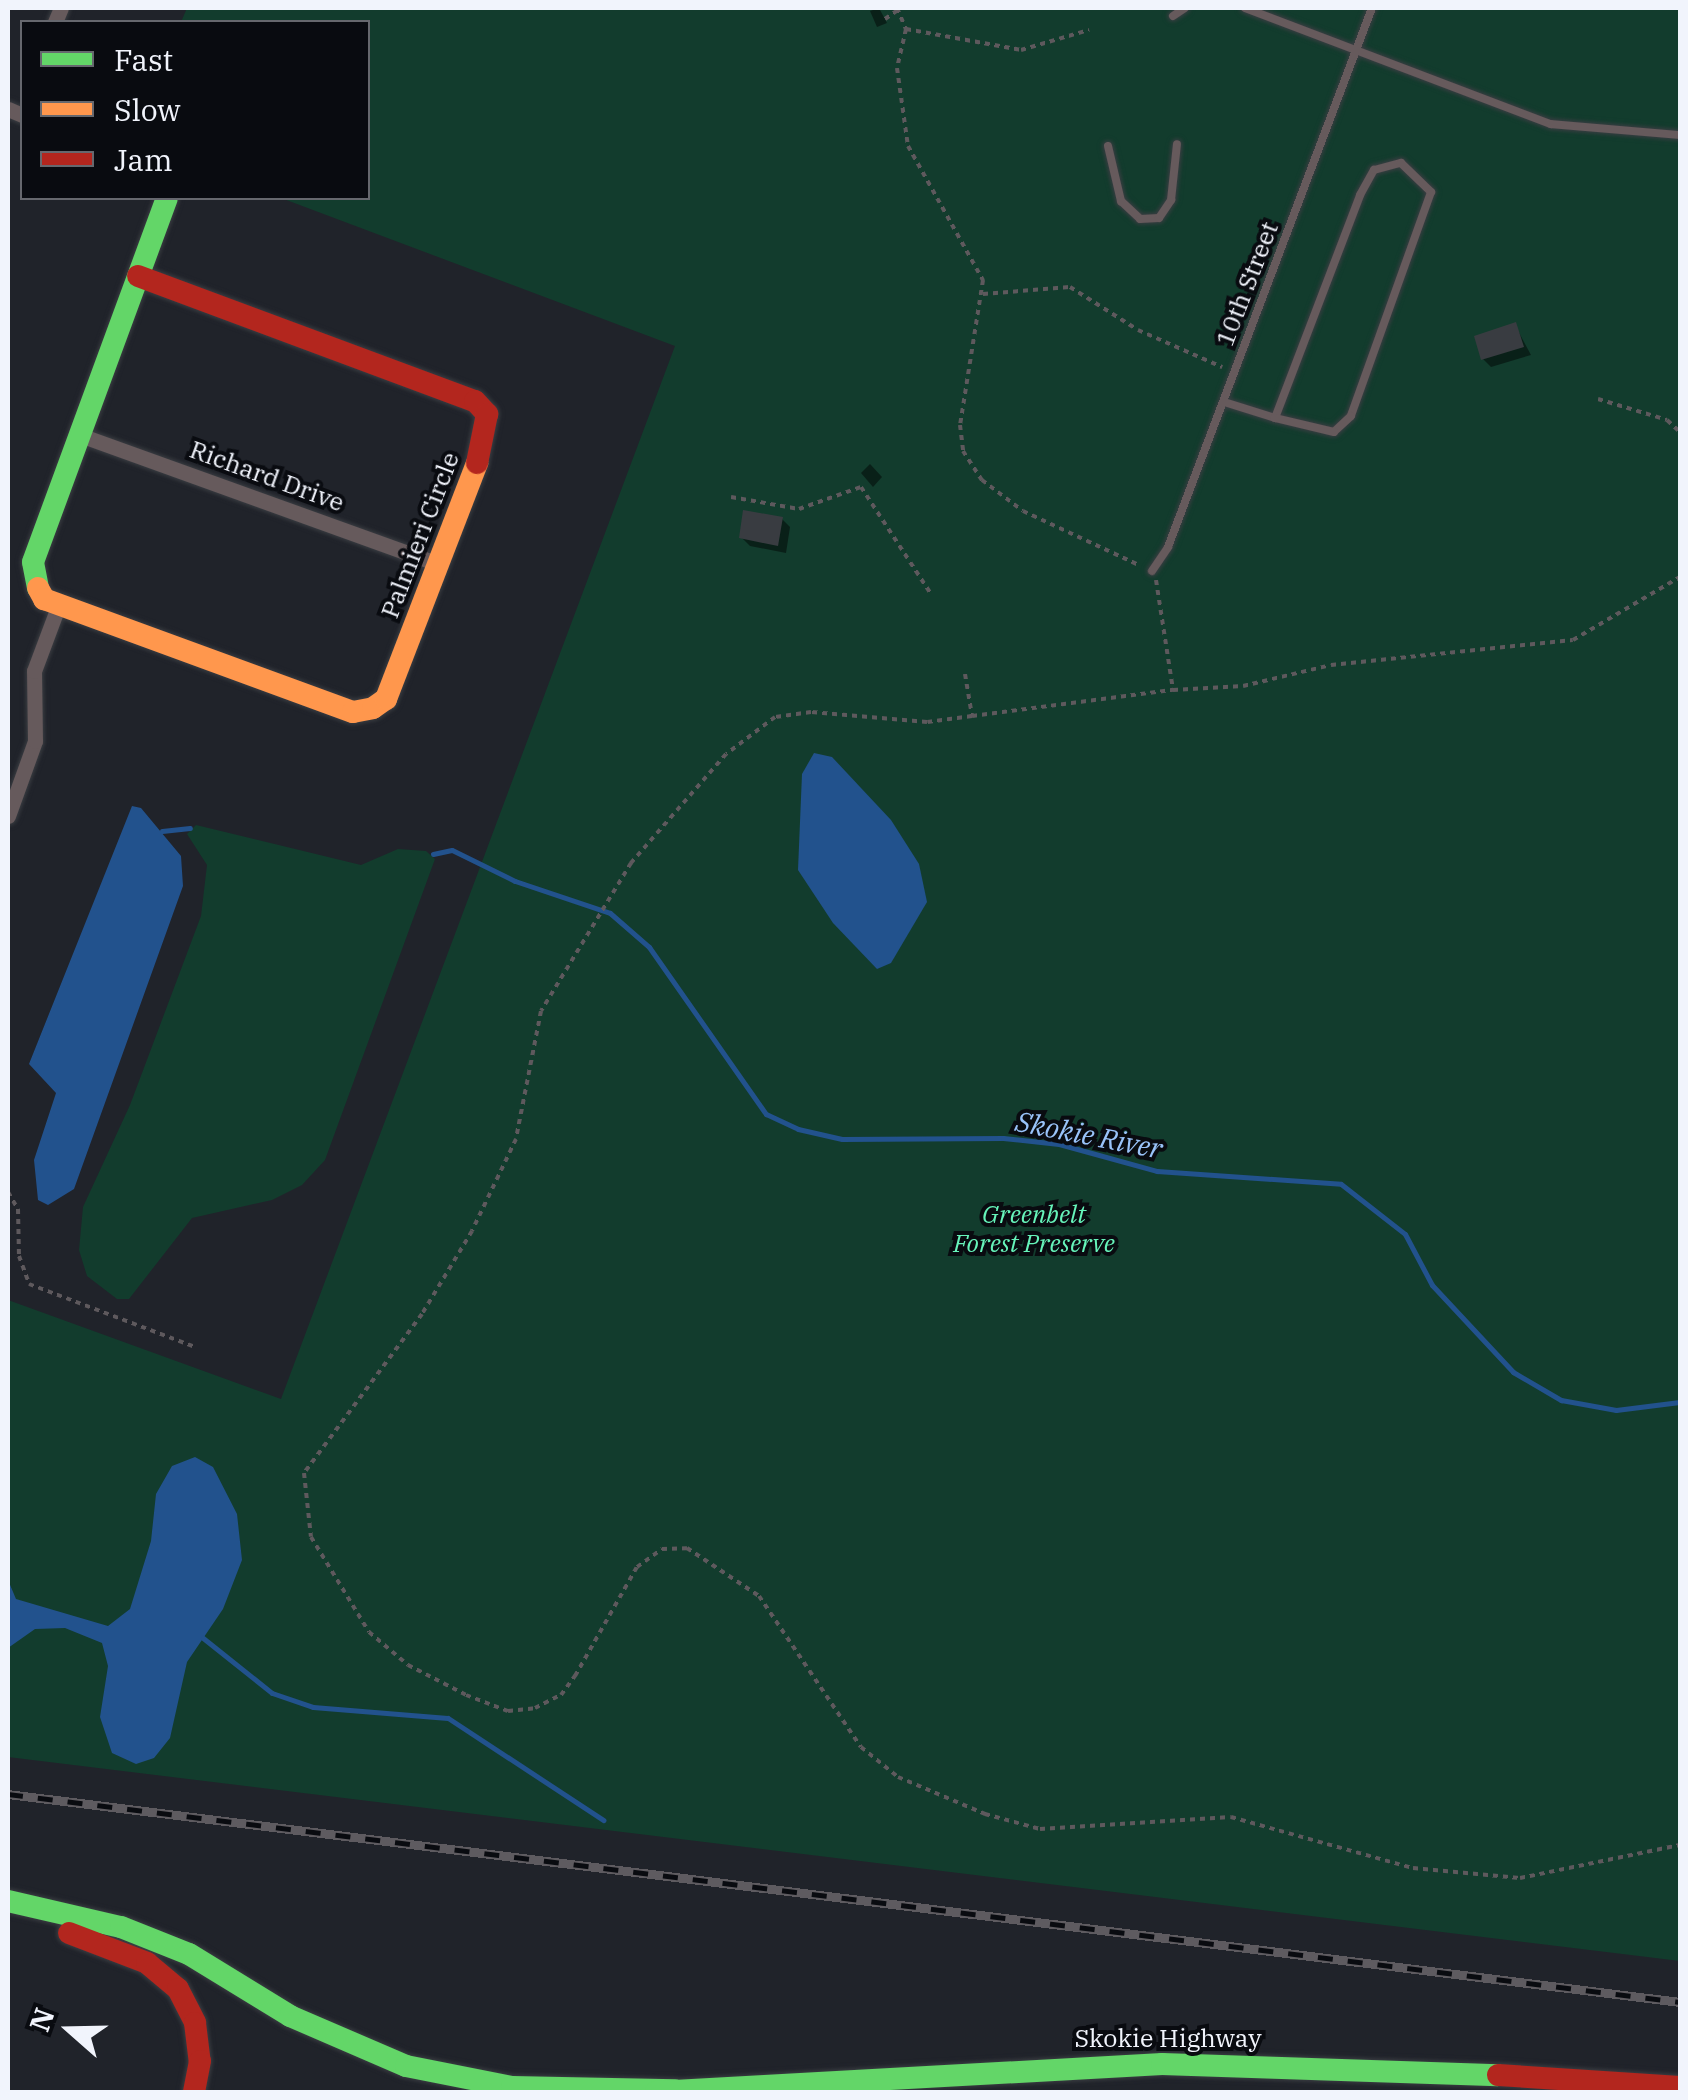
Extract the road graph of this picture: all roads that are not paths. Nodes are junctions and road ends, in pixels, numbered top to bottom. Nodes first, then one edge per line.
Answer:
1 (1185, 8) edge
2 (1245, 8) edge
3 (1372, 8) edge
4 (1173, 16) dead end
5 (1357, 48) junction
6 (1680, 135) edge
7 (1177, 144) dead end
8 (1108, 146) dead end
9 (166, 200) edge
10 (138, 276) junction
11 (1224, 402) junction
12 (1275, 418) junction
13 (80, 435) junction
14 (438, 564) junction
15 (1152, 570) road end
16 (58, 604) junction
17 (8, 816) edge
18 (8, 1901) edge
19 (8, 1922) edge
20 (1680, 2087) edge
21 (698, 2091) edge
22 (194, 2092) edge
23 (656, 2092) edge

1 - 4 lane
2 - 5 lane
3 - 5 lane, 10th Street
5 - 6 lane
5 - 11 lane, 10th Street
7 - 8 lane
9 - 10 main road
10 - 13 main road
10 - 14 main road, Palmieri Circle
11 - 12 lane
11 - 15 lane, 10th Street
12 - 12 lane
13 - 14 street, Richard Drive
13 - 16 main road
14 - 16 main road, Palmieri Circle
16 - 17 street
18 - 21 main road
19 - 22 main road
20 - 21 main road, Skokie Highway
21 - 23 main road, Skokie Highway

